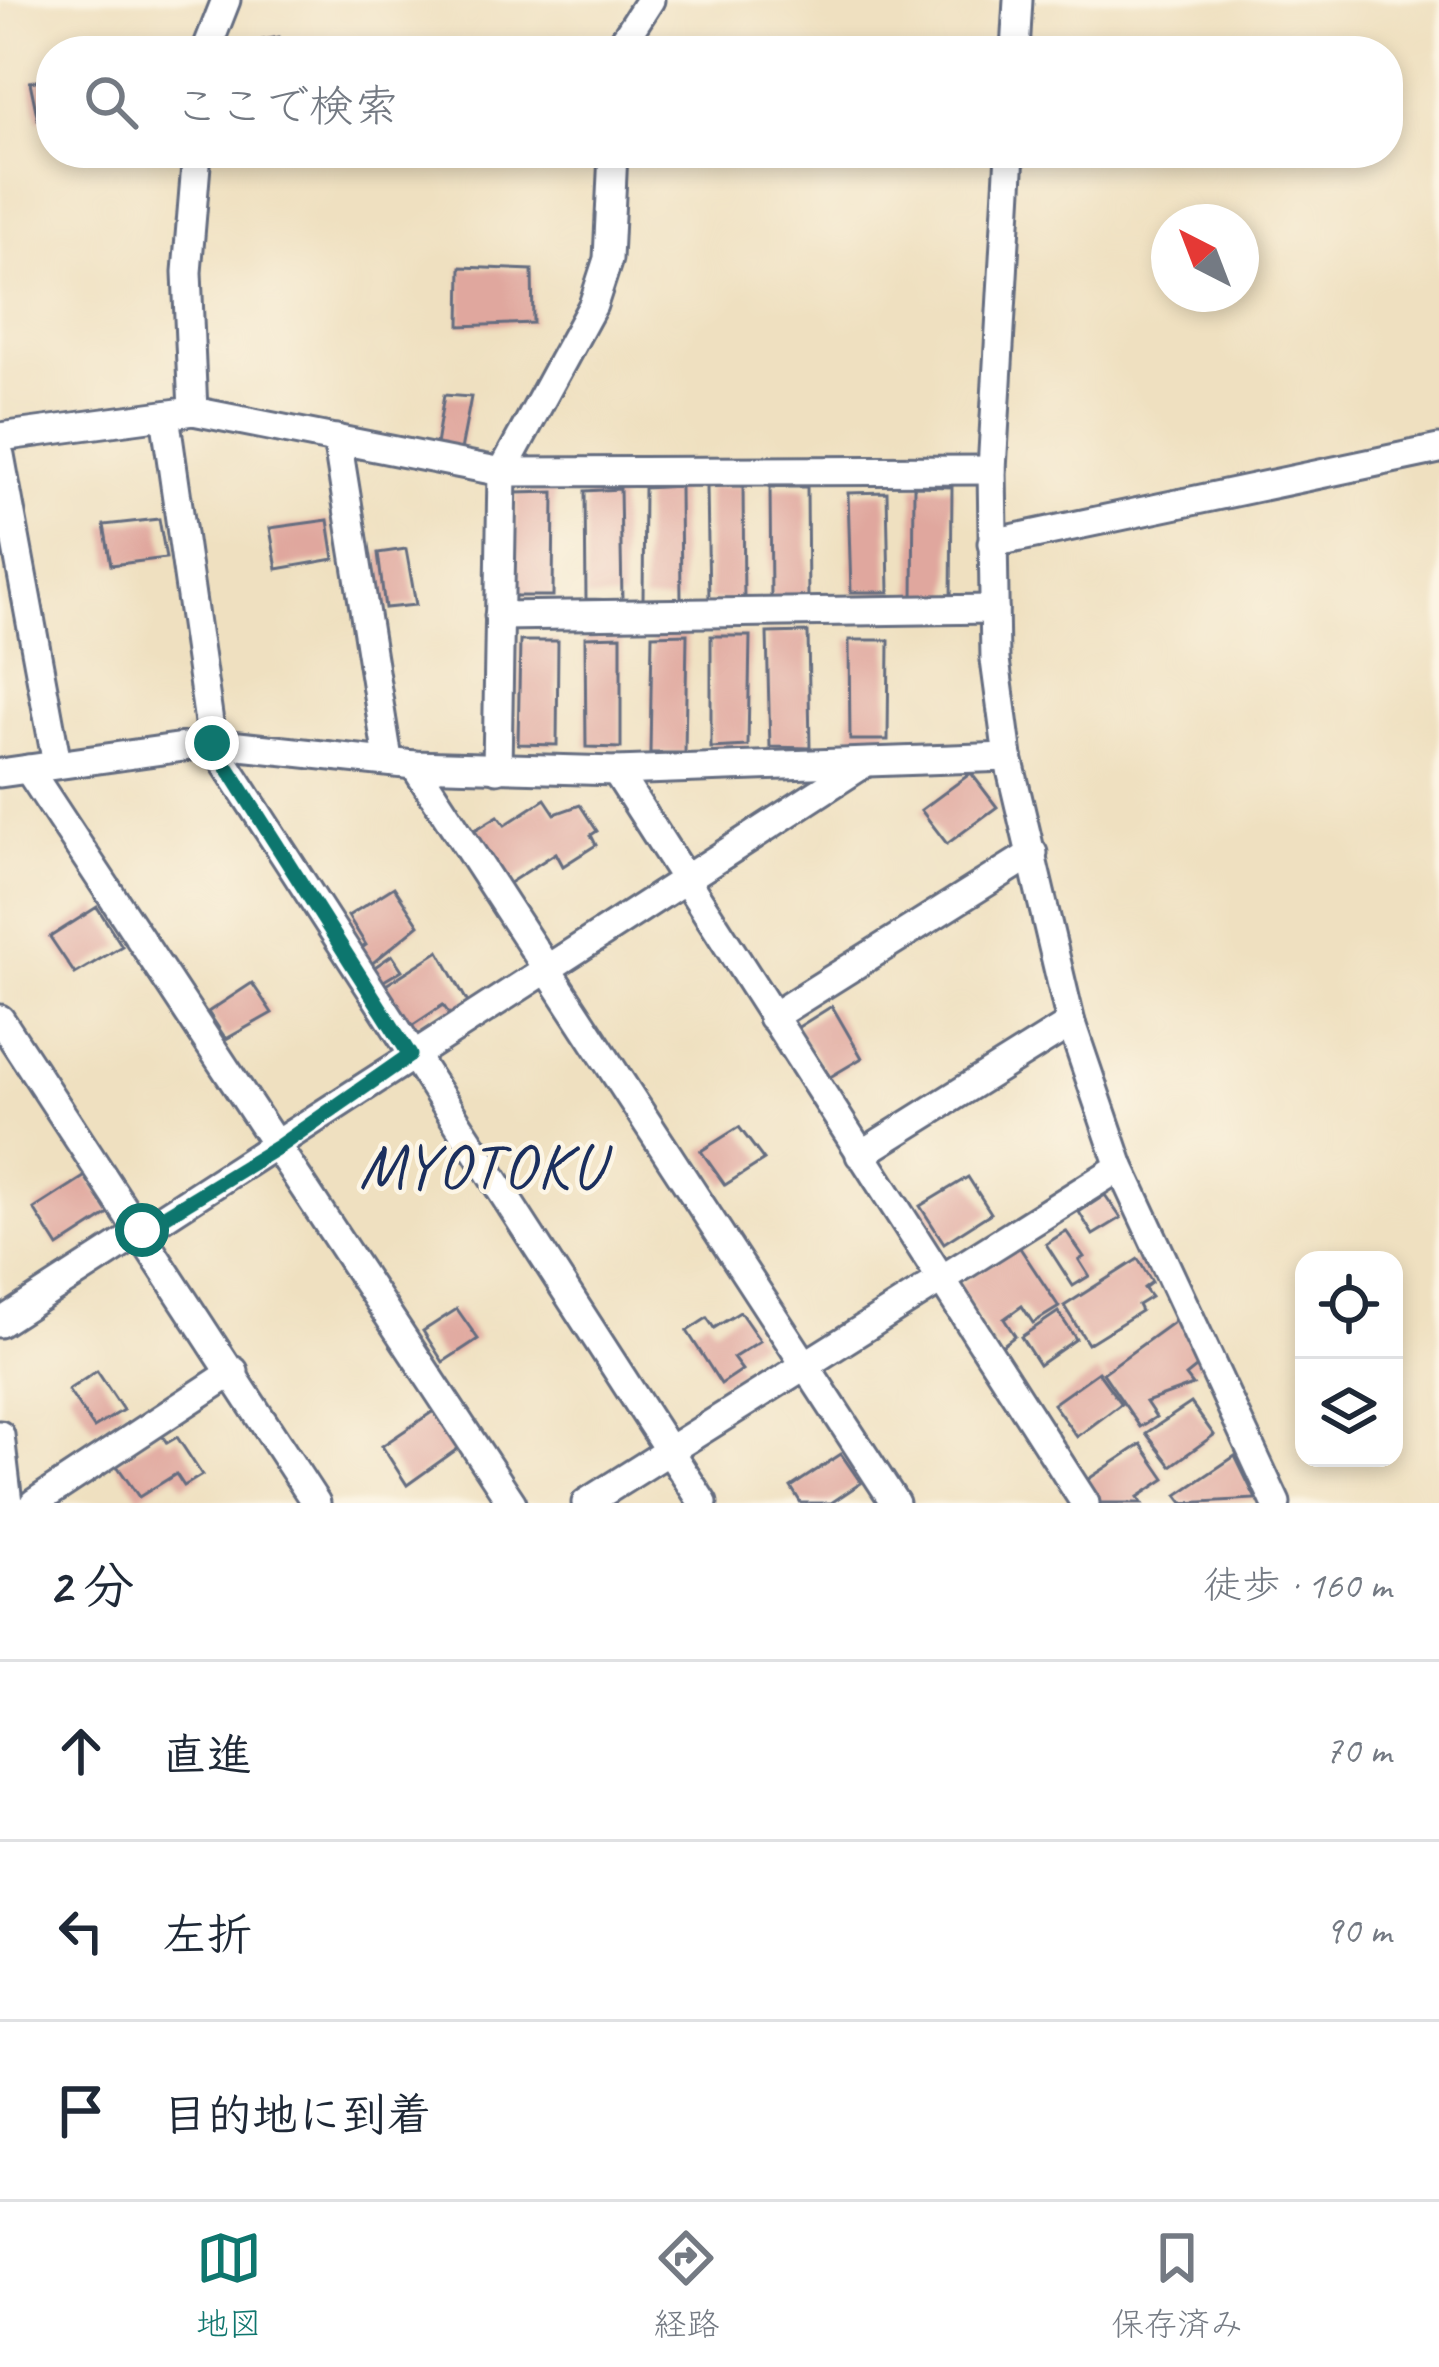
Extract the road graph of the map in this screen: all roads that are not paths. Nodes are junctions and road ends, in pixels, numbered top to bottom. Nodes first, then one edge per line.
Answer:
1 (226, 0) edge
2 (650, 0) edge
3 (1018, 0) edge
4 (212, 36) edge
5 (627, 36) edge
6 (1016, 36) edge
7 (196, 168) edge
8 (612, 168) edge
9 (1009, 168) edge
10 (179, 413) junction
11 (0, 437) edge
12 (337, 440) junction
13 (1439, 449) edge
14 (0, 455) edge
15 (992, 470) junction
16 (502, 472) junction
17 (992, 543) junction
18 (994, 609) junction
19 (499, 616) junction
20 (212, 743) junction
21 (1008, 757) junction
22 (401, 762) junction
23 (57, 764) junction
24 (862, 765) junction
25 (497, 769) junction
26 (14, 771) edge
27 (616, 771) junction
28 (1033, 853) junction
29 (688, 878) junction
30 (547, 972) junction
31 (772, 1017) junction
32 (0, 1019) edge
33 (1071, 1023) junction
34 (410, 1055) junction
35 (278, 1147) junction
36 (860, 1154) junction
37 (1120, 1166) junction
38 (142, 1230) junction
39 (938, 1278) junction
40 (0, 1323) edge
41 (802, 1363) junction
42 (234, 1371) junction
43 (0, 1435) edge
44 (668, 1449) junction
45 (8, 1503) edge
46 (34, 1503) edge
47 (316, 1503) edge
48 (512, 1503) edge
49 (586, 1503) edge
50 (703, 1503) edge
51 (896, 1503) edge
52 (1085, 1503) edge
53 (1276, 1503) edge

1 - 4 street
2 - 5 street
3 - 6 street
7 - 10 street
8 - 16 street
9 - 15 street
10 - 11 street
10 - 12 street
10 - 20 street
12 - 16 street
12 - 22 street
13 - 17 street
14 - 23 street
15 - 16 street
15 - 17 street
16 - 19 street
17 - 18 street
18 - 19 street
18 - 21 street
19 - 25 street
20 - 22 street
20 - 23 street
20 - 34 street
21 - 24 street
21 - 28 street
22 - 25 street
22 - 30 street
23 - 26 street
24 - 27 street
24 - 29 street
25 - 27 street
26 - 35 street
27 - 29 street
28 - 31 street
28 - 33 street
29 - 30 street
29 - 31 street
30 - 34 street
30 - 41 street
31 - 36 street
32 - 38 street
33 - 36 street
33 - 37 street
34 - 35 street
34 - 44 street
35 - 38 street
35 - 48 street
36 - 39 street
37 - 39 street
37 - 53 street
38 - 40 street
38 - 42 street
39 - 41 street
39 - 52 street
41 - 44 street
41 - 51 street
42 - 46 street
42 - 47 street
43 - 45 street
44 - 49 street
44 - 50 street

